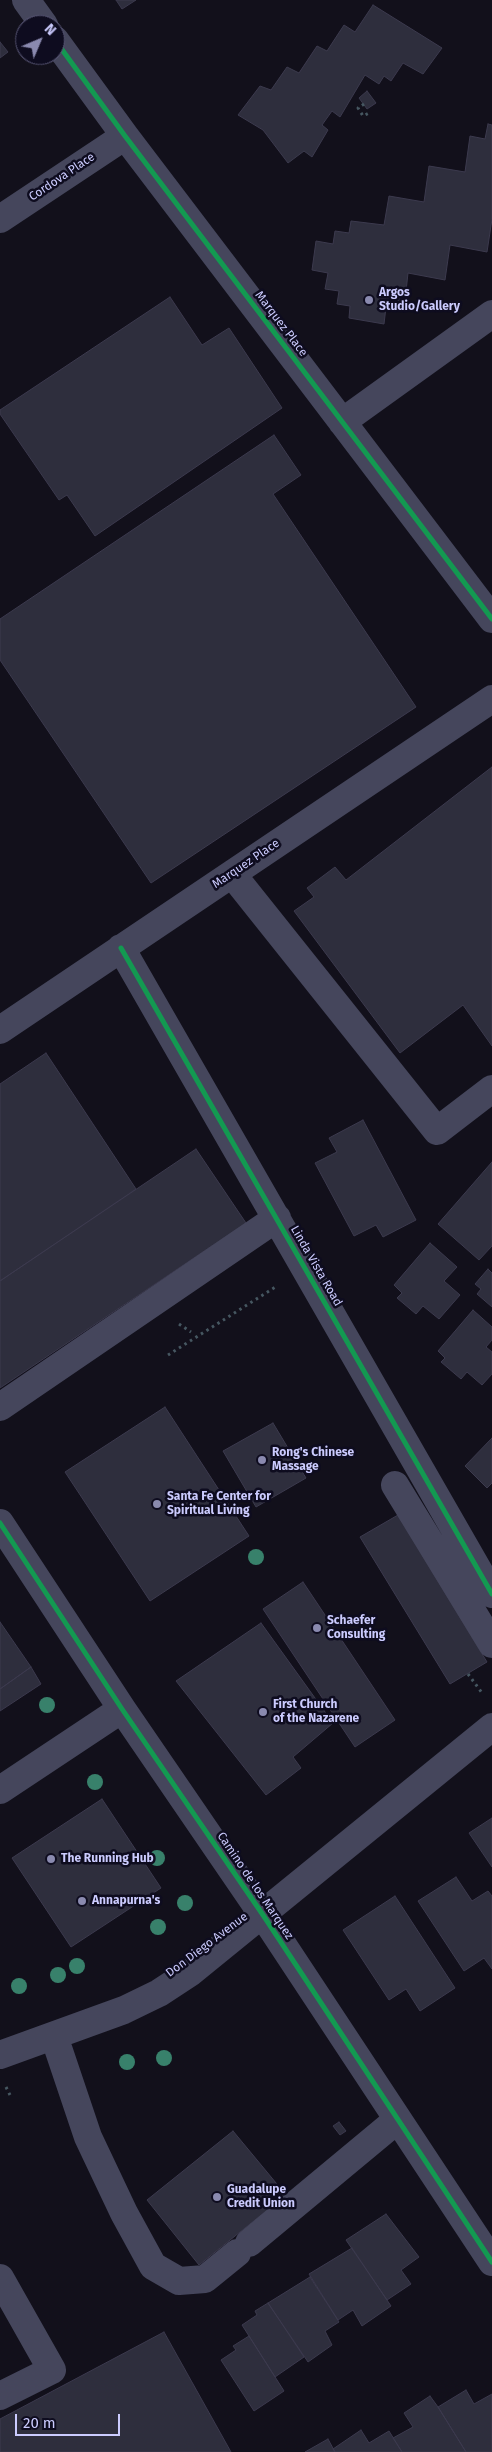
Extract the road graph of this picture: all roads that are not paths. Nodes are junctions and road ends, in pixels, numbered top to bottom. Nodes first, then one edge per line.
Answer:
1 (26, 0) edge
2 (37, 15) edge
3 (65, 54) edge
4 (125, 136) junction
5 (0, 219) edge
6 (492, 314) edge
7 (342, 422) junction
8 (492, 619) edge
9 (492, 700) edge
10 (232, 874) junction
11 (122, 948) junction
12 (0, 1030) edge
13 (492, 1089) edge
14 (277, 1218) junction
15 (0, 1407) edge
16 (395, 1485) dead end
17 (0, 1523) edge
18 (492, 1594) edge
19 (492, 1644) edge
20 (122, 1710) junction
21 (492, 1727) edge
22 (0, 1790) edge
23 (263, 1915) junction
24 (54, 2036) junction
25 (2, 2052) edge
26 (397, 2120) junction
27 (492, 2262) edge
28 (0, 2278) edge
29 (0, 2396) edge

1 - 2 street
3 - 4 street, Marquez Place
4 - 5 street, Cordova Place
4 - 7 street, Marquez Place
6 - 7 street
7 - 8 street, Marquez Place
9 - 10 street, Marquez Place
10 - 11 street, Marquez Place
10 - 13 street
11 - 12 street, Marquez Place
11 - 14 street, Linda Vista Road
14 - 15 street
14 - 18 street, Linda Vista Road
16 - 19 street
17 - 20 street, Camino de los Marquez
20 - 22 street
20 - 23 street, Camino de los Marquez
21 - 23 street, Don Diego Avenue
23 - 24 street, Don Diego Avenue
23 - 26 street, Camino de los Marquez
24 - 25 street, Don Diego Avenue
24 - 26 street
26 - 27 street, Camino de los Marquez
28 - 29 street

